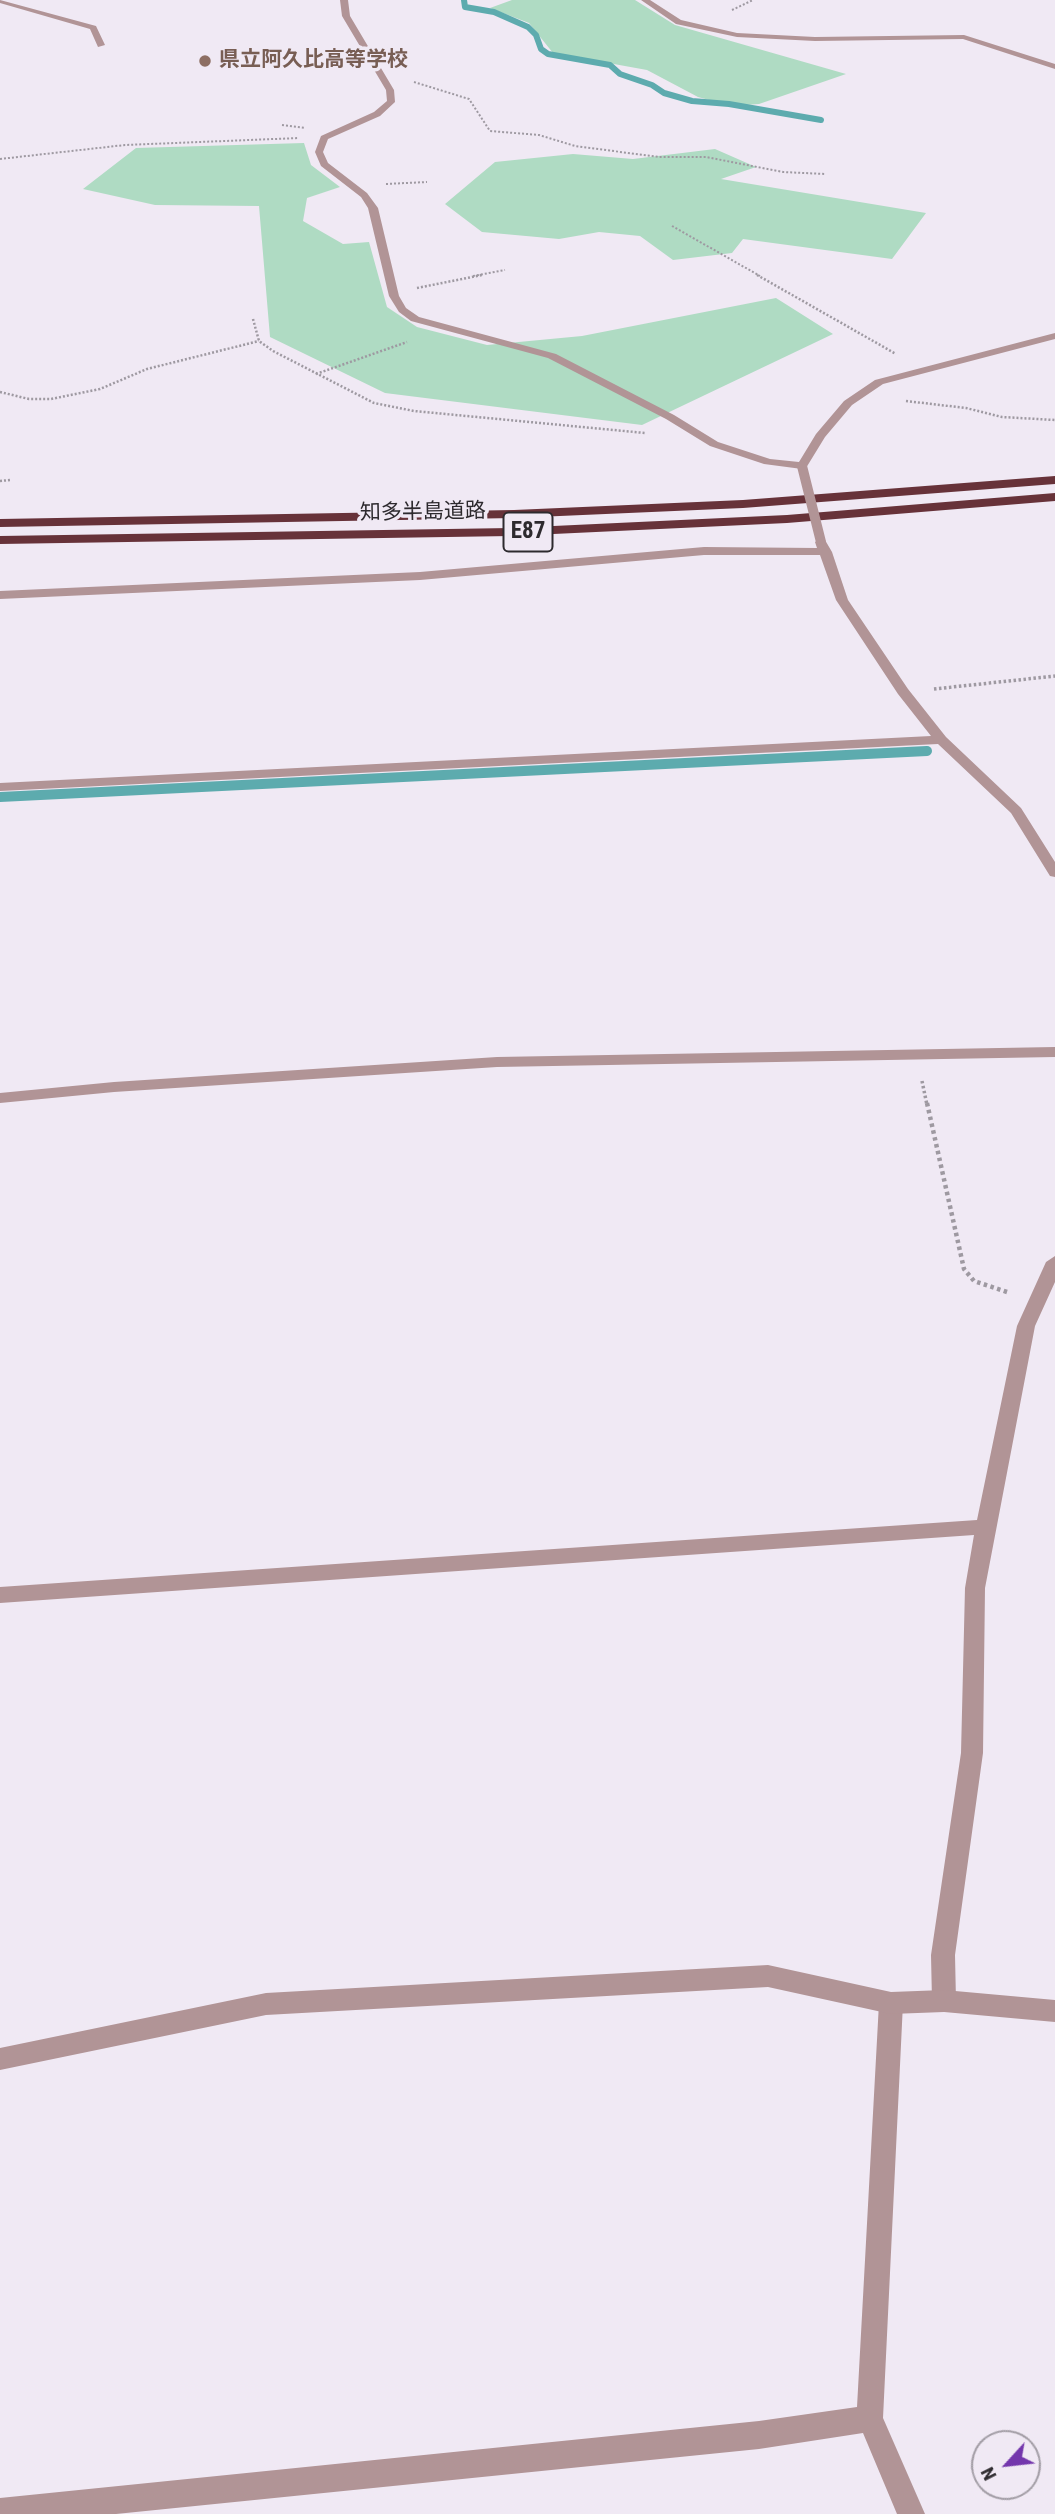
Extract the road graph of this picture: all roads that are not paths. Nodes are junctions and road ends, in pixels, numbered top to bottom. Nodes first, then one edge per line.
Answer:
1 (344, 0) edge
2 (645, 0) edge
3 (0, 1) edge
4 (102, 45) dead end
5 (1055, 67) edge
6 (1055, 335) edge
7 (802, 466) junction
8 (1055, 480) edge
9 (1055, 497) edge
10 (0, 523) edge
11 (0, 540) edge
12 (824, 547) junction
13 (0, 595) edge
14 (941, 740) junction
15 (0, 787) edge
16 (1055, 873) edge
17 (1055, 1052) edge
18 (0, 1098) edge
19 (1055, 1262) edge
20 (985, 1527) junction
21 (0, 1595) edge
22 (943, 2001) junction
23 (891, 2003) junction
24 (1055, 2011) edge
25 (0, 2059) edge
26 (870, 2418) junction
27 (0, 2512) edge
28 (911, 2514) edge

1 - 7 street
2 - 5 street
3 - 4 street
6 - 7 street
7 - 12 street, bridge
8 - 10 highway, 知多半島道路 / E87
9 - 11 highway, 知多半島道路 / E87
12 - 13 street
12 - 14 street
14 - 15 street
14 - 16 street
17 - 18 street
19 - 20 street
20 - 21 street
20 - 22 street
22 - 23 street
22 - 24 street
23 - 25 street
23 - 26 street
26 - 27 street
26 - 28 street

